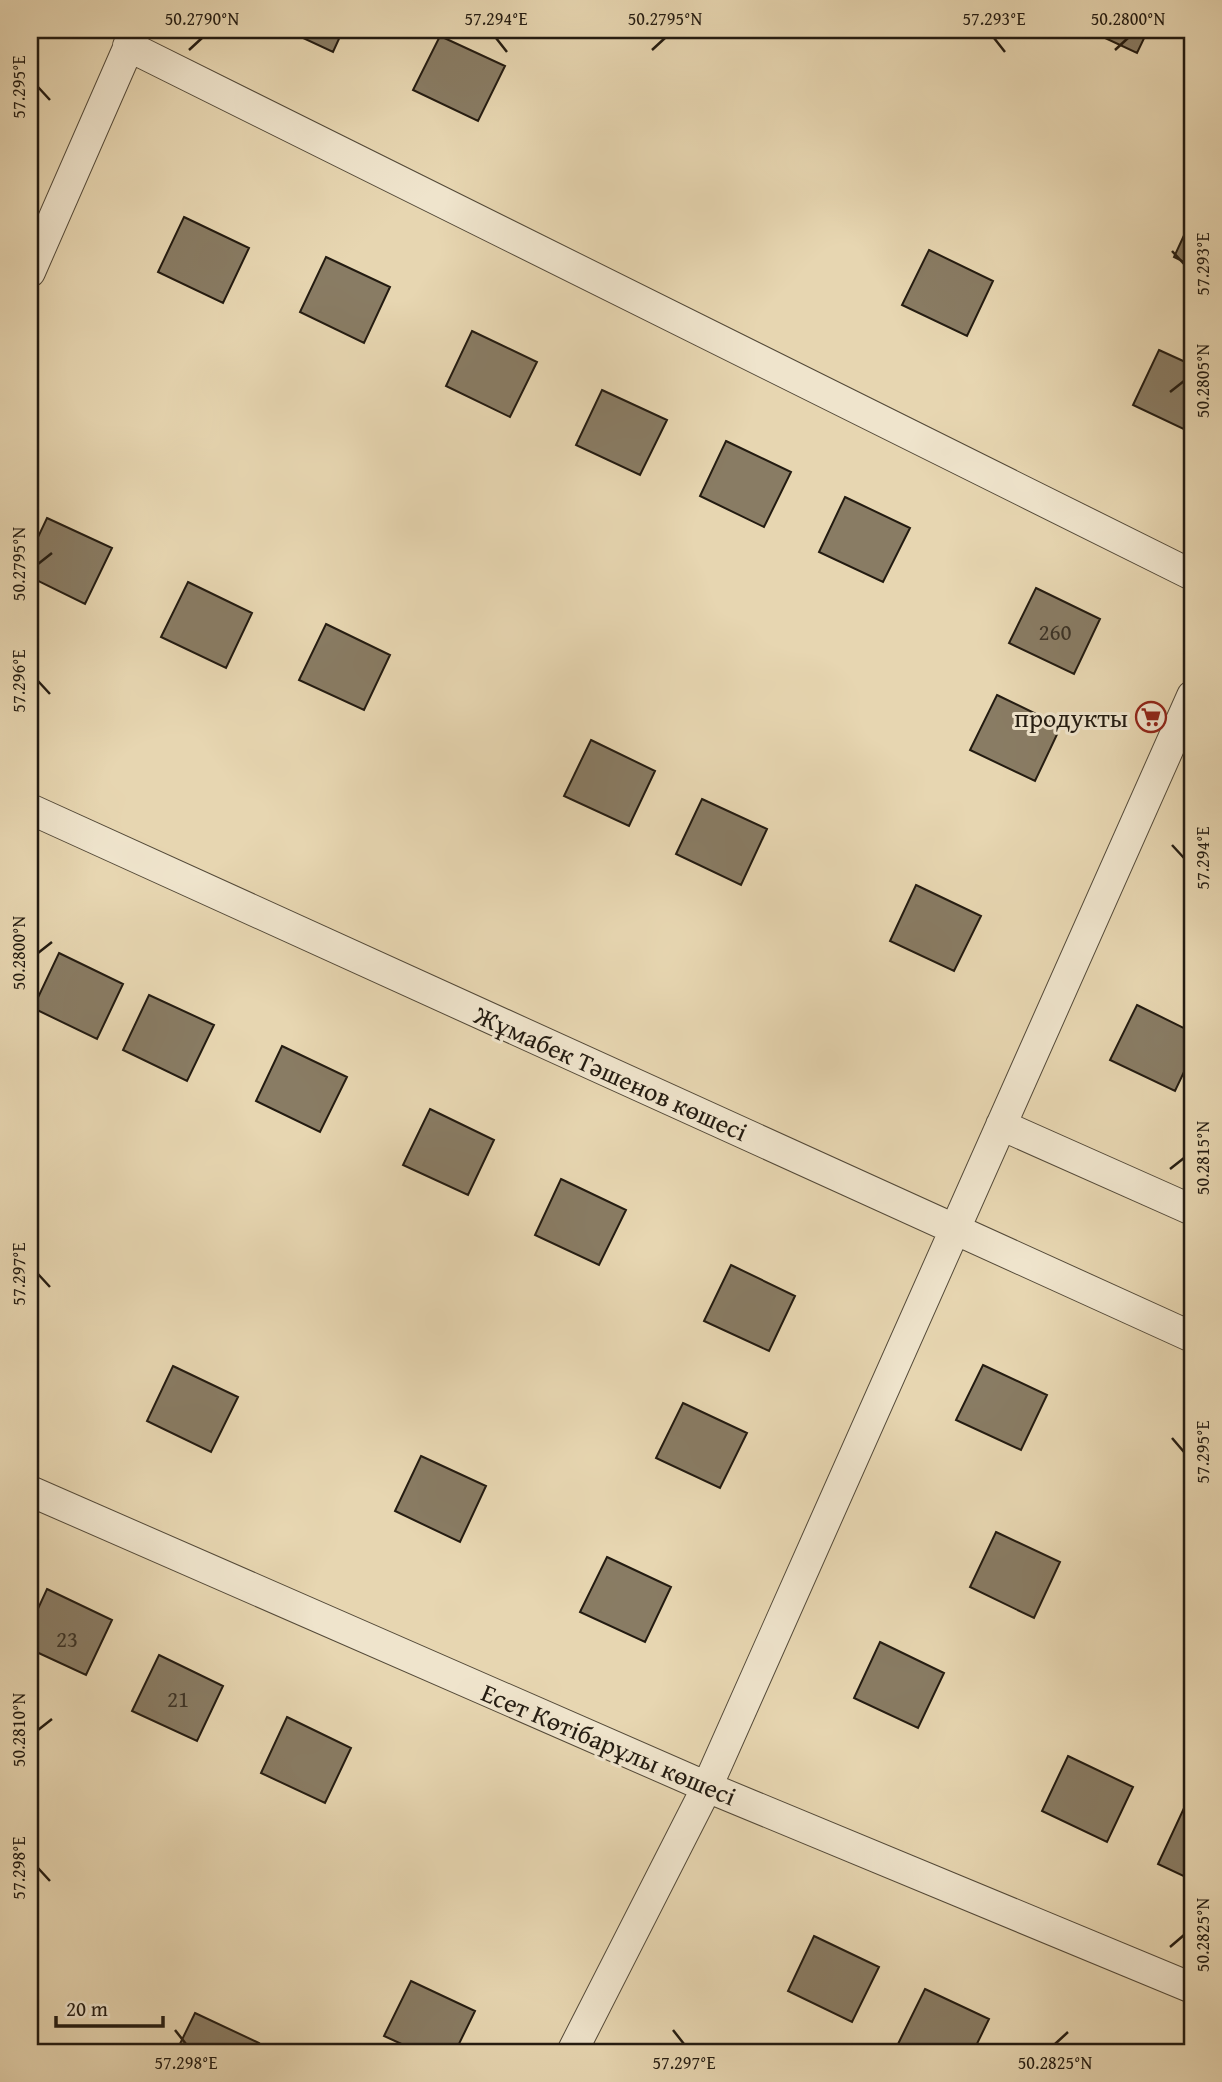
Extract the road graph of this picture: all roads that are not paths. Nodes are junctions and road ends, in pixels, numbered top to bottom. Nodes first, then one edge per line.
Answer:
1 (132, 38) edge
2 (30, 272) edge
3 (1192, 575) edge
4 (1192, 696) edge
5 (30, 809) edge
6 (1001, 1125) junction
7 (1192, 1210) edge
8 (956, 1228) junction
9 (1192, 1338) edge
10 (30, 1491) edge
11 (707, 1787) junction
12 (1192, 1987) edge
13 (572, 2052) edge

1 - 2 street
1 - 3 street
4 - 6 street
5 - 8 street, Жұмабек Тәшенов көшесі
6 - 7 street
6 - 8 street
8 - 9 street, Жұмабек Тәшенов көшесі
8 - 11 street
10 - 11 street, Есет Көтібарұлы көшесі
11 - 12 street, Есет Көтібарұлы көшесі
11 - 13 street

